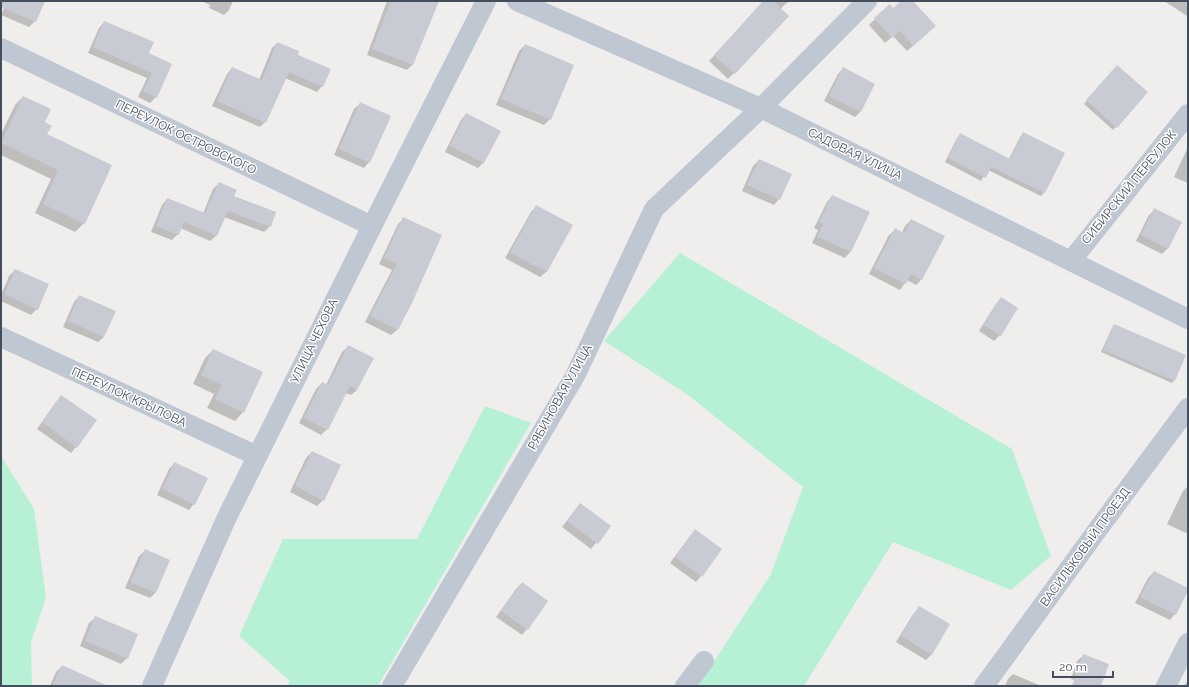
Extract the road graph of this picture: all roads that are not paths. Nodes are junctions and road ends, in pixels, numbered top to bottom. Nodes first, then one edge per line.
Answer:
1 (486, 1) edge
2 (517, 1) edge
3 (867, 1) edge
4 (1, 48) edge
5 (761, 108) junction
6 (1188, 114) edge
7 (372, 226) junction
8 (1071, 261) junction
9 (1188, 319) edge
10 (1, 337) edge
11 (1188, 408) edge
12 (257, 456) junction
13 (1188, 643) edge
14 (704, 660) dead end
15 (152, 686) edge
16 (392, 686) edge
17 (685, 686) edge
18 (984, 686) edge
19 (1166, 686) edge

1 - 7 street, УЛИЦА ЧЕХОВА
2 - 5 street, САДОВАЯ УЛИЦА
3 - 5 street, РЯБИНОВАЯ УЛИЦА
4 - 7 street, ПЕРЕУЛОК ОСТРОВСКОГО
5 - 8 street, САДОВАЯ УЛИЦА
5 - 16 street, РЯБИНОВАЯ УЛИЦА
6 - 8 street, СИБИРСКИЙ ПЕРЕУЛОК
7 - 12 street, УЛИЦА ЧЕХОВА
8 - 9 street, САДОВАЯ УЛИЦА
10 - 12 street, ПЕРЕУЛОК КРЫЛОВА
11 - 18 street, ВАСИЛЬКОВЫЙ ПРОЕЗД
12 - 15 street, УЛИЦА ЧЕХОВА
13 - 19 street
14 - 17 street

